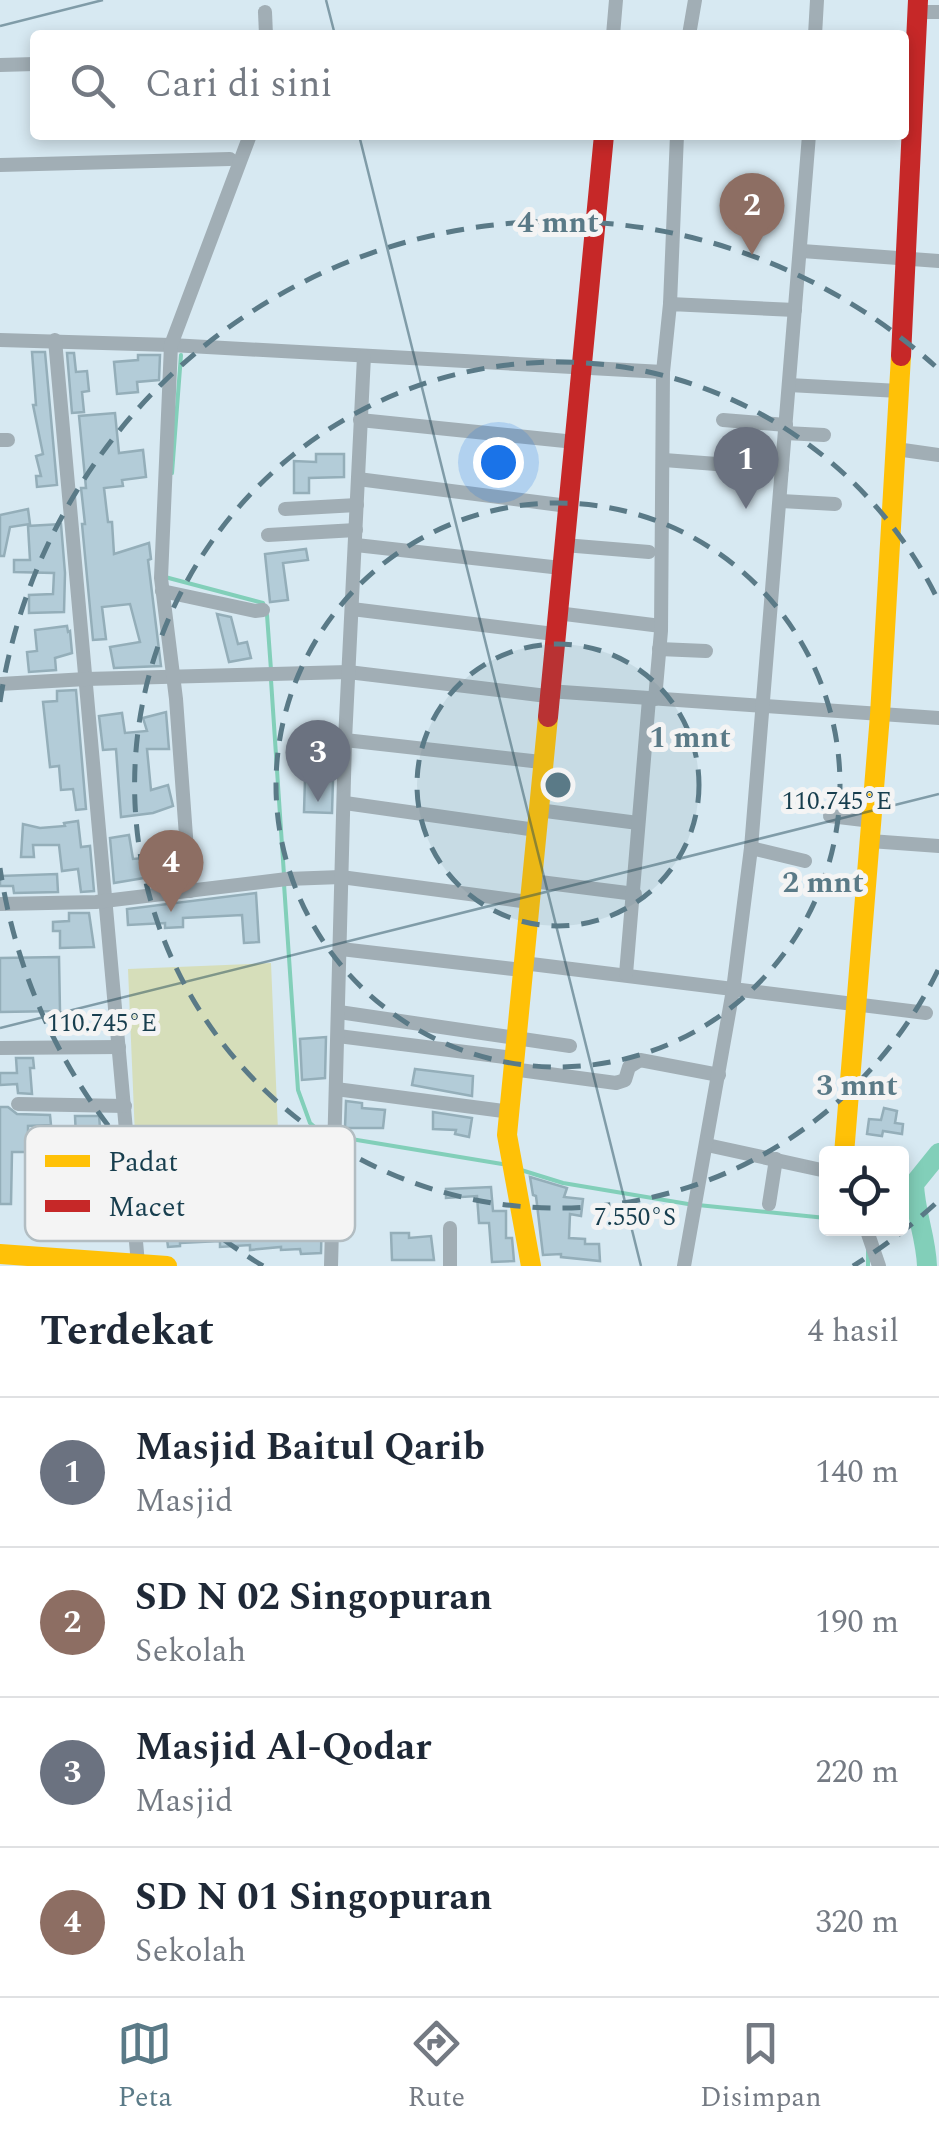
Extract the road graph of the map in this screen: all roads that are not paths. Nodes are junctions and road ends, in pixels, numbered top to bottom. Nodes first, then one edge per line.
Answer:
1 (616, 0) edge
2 (694, 0) edge
3 (817, 0) edge
4 (917, 6) edge
5 (265, 12) dead end
6 (939, 12) edge
7 (266, 30) edge
8 (613, 30) edge
9 (690, 30) edge
10 (815, 30) edge
11 (30, 64) edge
12 (0, 65) edge
13 (248, 140) edge
14 (603, 140) edge
15 (678, 140) edge
16 (809, 140) edge
17 (230, 158) dead end
18 (0, 165) edge
19 (802, 251) junction
20 (907, 258) junction
21 (939, 261) edge
22 (670, 304) junction
23 (794, 310) junction
24 (0, 340) edge
25 (55, 340) junction
26 (171, 345) junction
27 (364, 356) junction
28 (580, 368) junction
29 (663, 372) junction
30 (789, 385) junction
31 (899, 391) junction
32 (360, 420) junction
33 (723, 420) dead end
34 (786, 429) junction
35 (824, 435) dead end
36 (574, 442) junction
37 (896, 449) junction
38 (939, 456) edge
39 (664, 460) junction
40 (782, 470) junction
41 (358, 479) junction
42 (781, 501) junction
43 (835, 504) dead end
44 (357, 505) junction
45 (568, 506) junction
46 (285, 509) dead end
47 (268, 534) dead end
48 (356, 538) junction
49 (564, 545) junction
50 (648, 552) dead end
51 (562, 568) junction
52 (162, 591) junction
53 (352, 609) junction
54 (263, 610) dead end
55 (555, 624) junction
56 (661, 626) junction
57 (660, 648) junction
58 (706, 651) dead end
59 (348, 672) junction
60 (174, 676) junction
61 (86, 678) junction
62 (0, 684) edge
63 (548, 693) junction
64 (652, 699) junction
65 (764, 706) junction
66 (880, 715) junction
67 (939, 718) edge
68 (345, 740) junction
69 (541, 762) junction
70 (344, 803) junction
71 (830, 816) dead end
72 (537, 820) junction
73 (638, 822) junction
74 (871, 831) junction
75 (939, 846) edge
76 (751, 848) junction
77 (805, 861) dead end
78 (340, 877) junction
79 (190, 891) junction
80 (531, 892) junction
81 (635, 894) junction
82 (106, 901) junction
83 (0, 904) edge
84 (341, 948) junction
85 (523, 967) junction
86 (626, 974) junction
87 (734, 990) junction
88 (857, 1007) junction
89 (339, 1012) junction
90 (926, 1013) dead end
91 (338, 1036) junction
92 (516, 1036) junction
93 (570, 1046) dead end
94 (120, 1047) junction
95 (0, 1048) edge
96 (512, 1064) junction
97 (719, 1074) junction
98 (336, 1089) junction
99 (18, 1104) dead end
100 (125, 1106) junction
101 (511, 1112) junction
102 (126, 1126) edge
103 (334, 1126) edge
104 (707, 1145) junction
105 (845, 1146) edge
106 (776, 1159) junction
107 (819, 1169) edge
108 (769, 1204) dead end
109 (450, 1228) dead end
110 (869, 1236) edge
111 (0, 1254) edge
112 (138, 1264) edge
113 (167, 1266) edge
114 (450, 1266) edge
115 (531, 1266) edge
116 (684, 1266) edge
117 (879, 1266) edge

1 - 8 street
2 - 9 street
3 - 10 street
4 - 6 street
4 - 20 street
5 - 7 street
11 - 12 street
13 - 26 street
14 - 28 street
15 - 22 street
16 - 19 street
17 - 18 street
19 - 20 street
19 - 23 street
20 - 21 street
20 - 31 street
22 - 23 street
22 - 29 street
23 - 30 street
24 - 25 street
25 - 26 street
25 - 61 street
26 - 27 street
26 - 52 street
27 - 28 street
27 - 32 street
28 - 29 street
28 - 36 street
29 - 39 street
30 - 31 street
30 - 34 street
31 - 37 street
32 - 36 street
32 - 41 street
33 - 34 street
34 - 35 street
34 - 40 street
36 - 45 street
37 - 38 street
37 - 66 street
39 - 40 street
39 - 56 street
40 - 42 street
41 - 44 street
41 - 45 street
42 - 43 street
42 - 65 street
44 - 46 street
44 - 48 street
45 - 49 street
47 - 48 street
48 - 51 street
48 - 53 street
49 - 50 street
49 - 51 street
51 - 55 street
52 - 54 street
52 - 60 street
53 - 55 street
53 - 59 street
55 - 56 street
55 - 63 street
56 - 57 street
57 - 58 street
57 - 64 street
59 - 60 street
59 - 63 street
59 - 68 street
60 - 61 street
60 - 79 street
61 - 62 street
61 - 82 street
63 - 64 street
63 - 69 street
64 - 65 street
64 - 73 street
65 - 66 street
65 - 76 street
66 - 67 street
66 - 74 street
68 - 69 street
68 - 70 street
69 - 72 street
70 - 72 street
70 - 78 street
71 - 74 street
72 - 73 street
72 - 80 street
73 - 81 street
74 - 75 street
74 - 88 street
76 - 77 street
76 - 87 street
78 - 79 street
78 - 80 street
78 - 84 street
79 - 82 street
80 - 81 street
80 - 85 street
81 - 86 street
82 - 83 street
82 - 94 street
84 - 85 street
84 - 89 street
85 - 86 street
85 - 92 street
86 - 87 street
87 - 88 street
87 - 97 street
88 - 90 street
88 - 105 street
89 - 91 street
89 - 92 street
91 - 96 street
91 - 98 street
92 - 93 street
92 - 96 street
94 - 95 street
94 - 100 street
96 - 97 street
96 - 101 street
97 - 104 street
98 - 101 street
98 - 103 street
99 - 100 street
100 - 102 street
101 - 115 street
104 - 106 street
104 - 116 street
106 - 107 street
106 - 108 street
109 - 114 street
110 - 117 street
111 - 112 street
112 - 113 street

